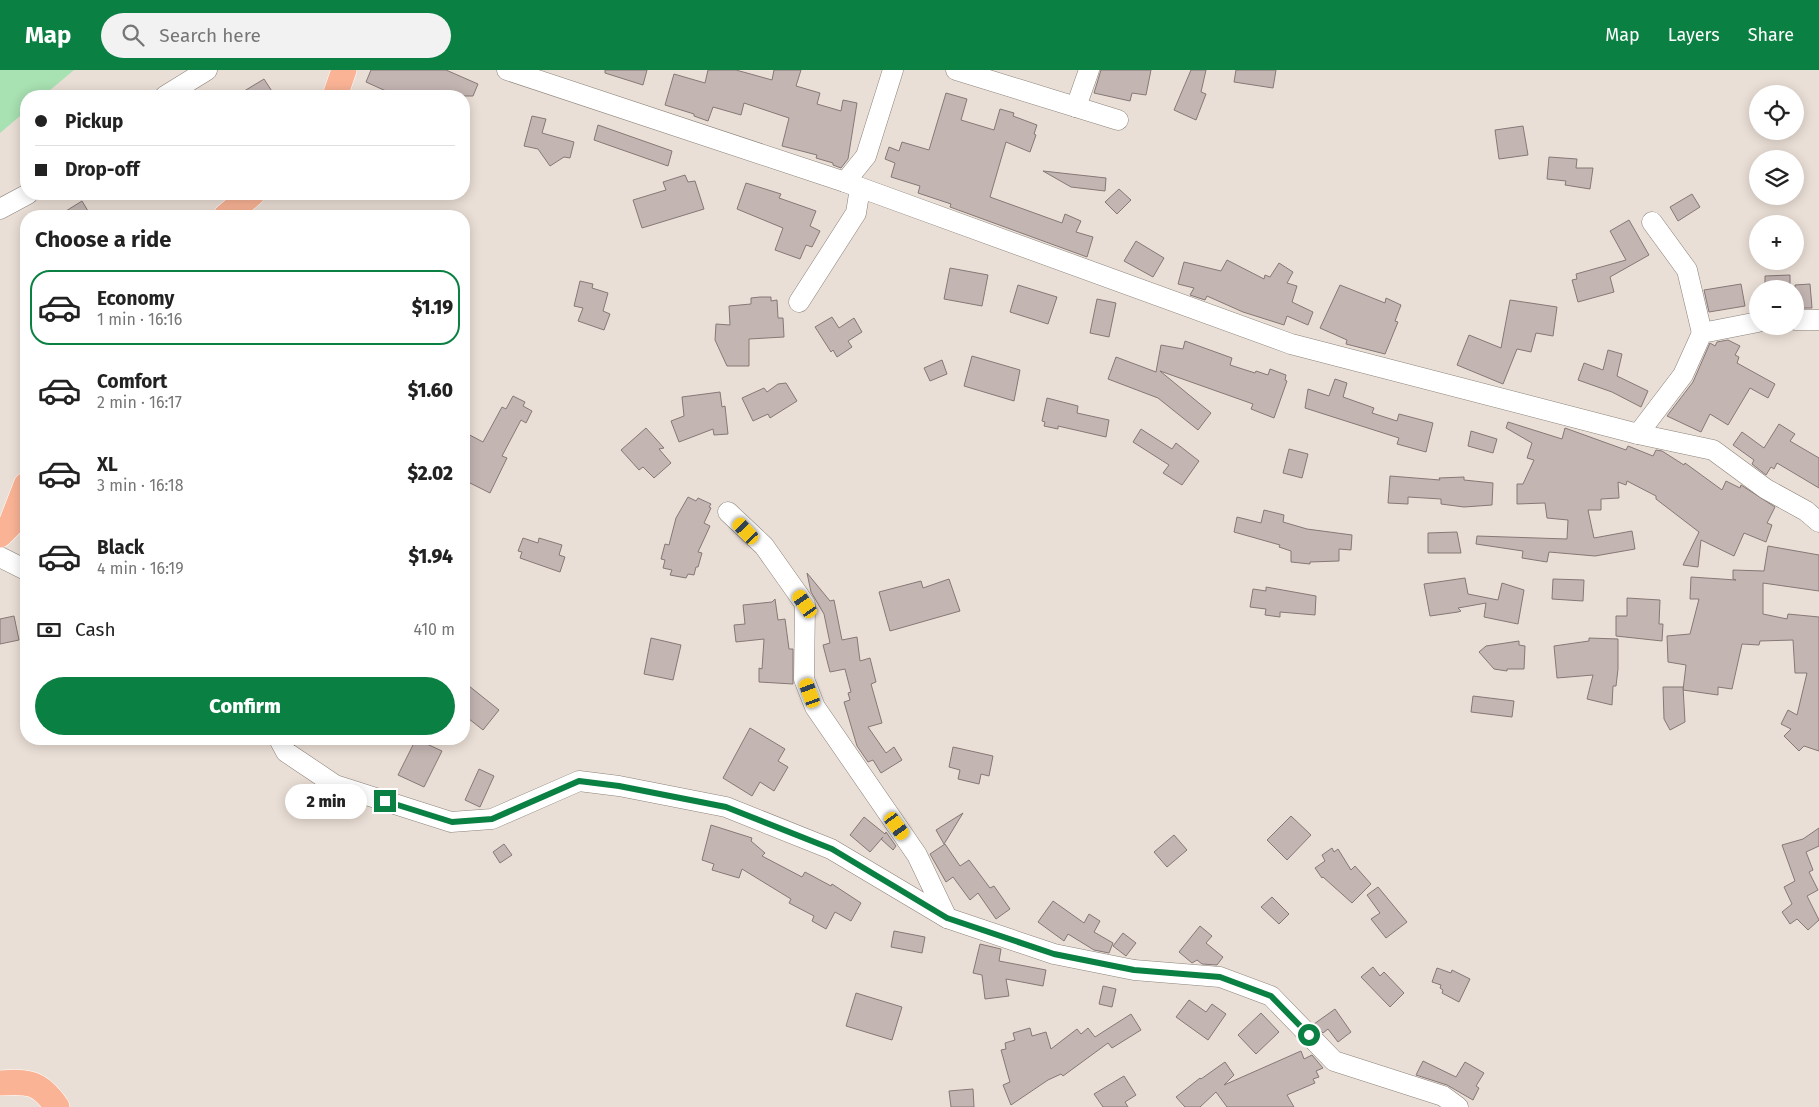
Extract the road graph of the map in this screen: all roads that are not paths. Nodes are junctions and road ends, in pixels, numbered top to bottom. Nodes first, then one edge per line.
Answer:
1 (207, 70) edge
2 (344, 70) edge
3 (509, 70) edge
4 (893, 70) edge
5 (956, 70) edge
6 (1088, 70) edge
7 (175, 90) edge
8 (337, 90) edge
9 (1076, 107) junction
10 (1118, 120) dead end
11 (852, 185) junction
12 (20, 198) edge
13 (245, 200) edge
14 (0, 209) edge
15 (233, 210) edge
16 (1652, 222) dead end
17 (799, 302) dead end
18 (1804, 320) edge
19 (1819, 320) edge
20 (1749, 324) edge
21 (1702, 333) junction
22 (1638, 434) junction
23 (20, 501) edge
24 (728, 512) dead end
25 (1819, 522) edge
26 (0, 535) edge
27 (0, 557) edge
28 (20, 567) edge
29 (282, 745) edge
30 (947, 918) junction
31 (0, 1083) edge
32 (57, 1107) edge
33 (1458, 1107) edge

1 - 7 street
2 - 8 main road
3 - 11 street
4 - 11 street
5 - 9 street
6 - 9 street
9 - 10 street
11 - 17 street
11 - 22 street
12 - 14 street
13 - 15 main road
16 - 21 street
18 - 19 street
20 - 21 street
21 - 22 street
22 - 25 street
23 - 26 main road
24 - 30 street
27 - 28 street
29 - 30 street
30 - 33 street
31 - 32 main road

